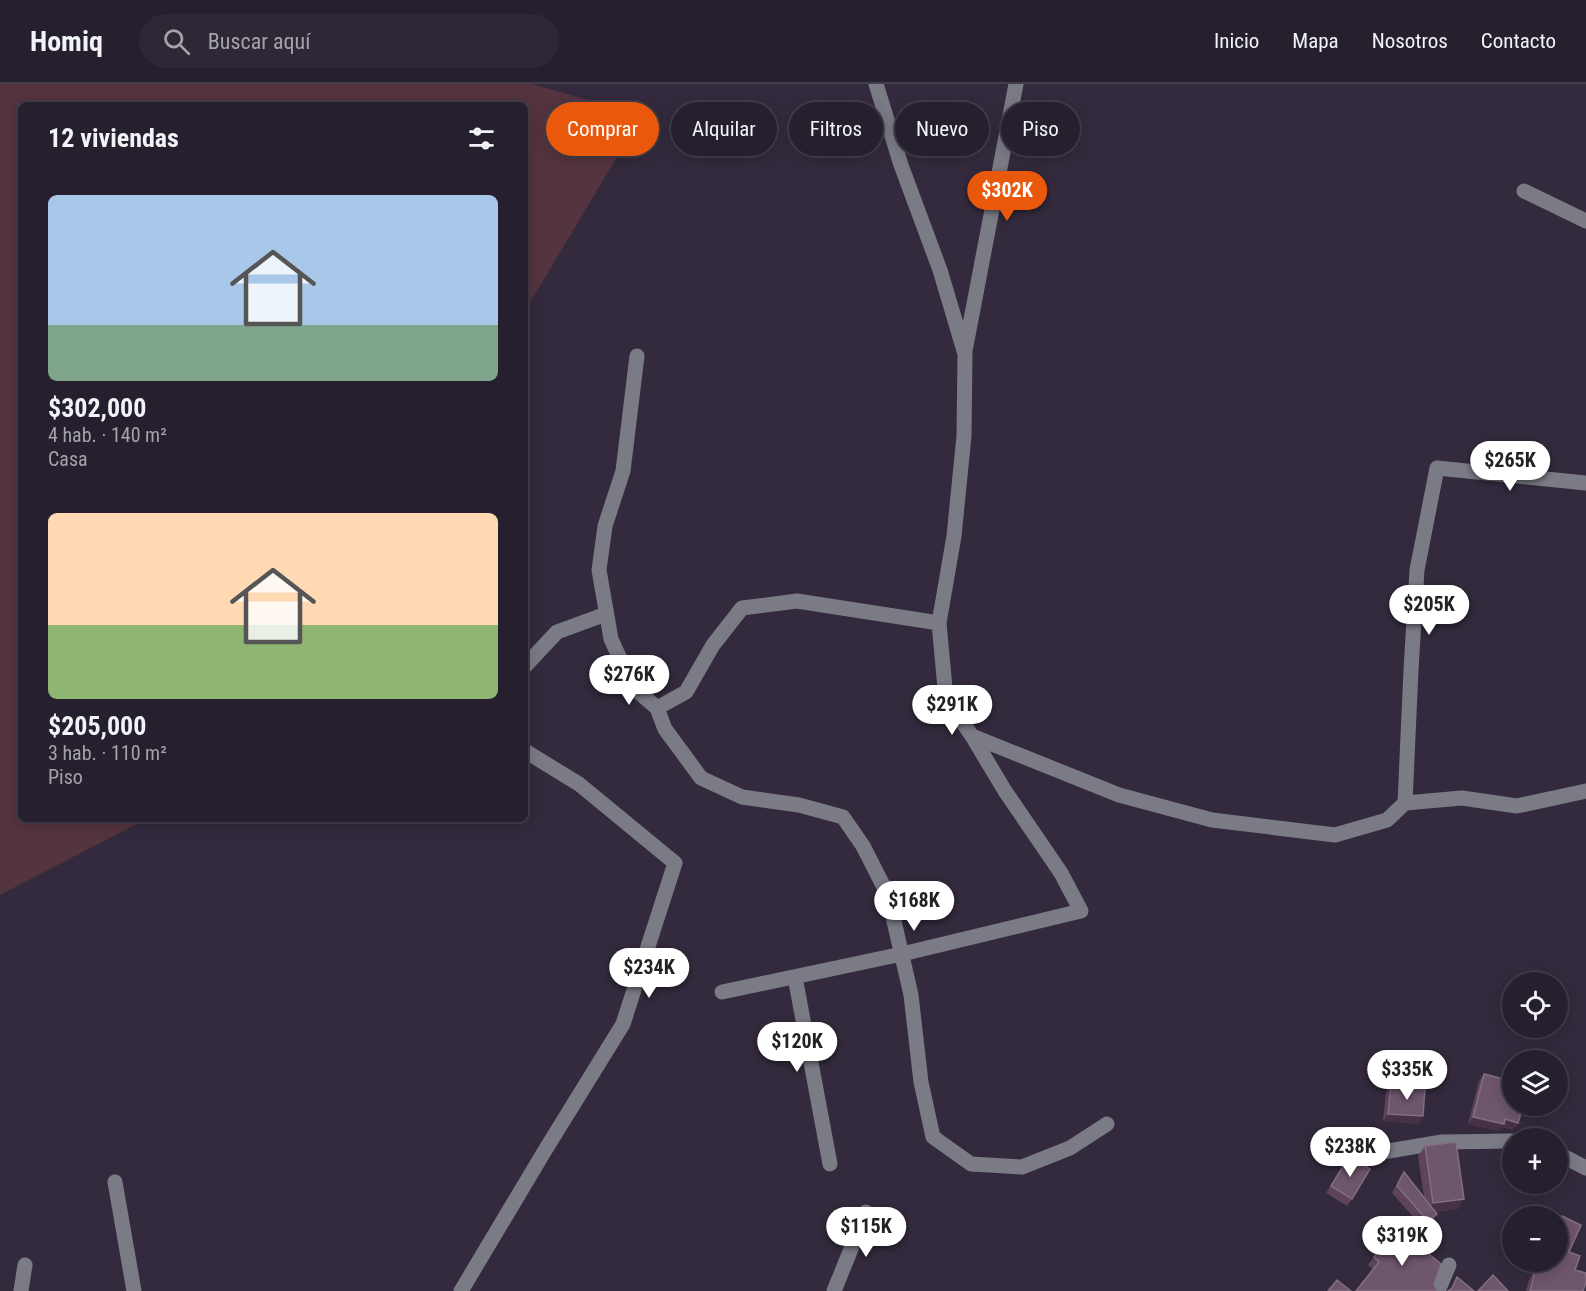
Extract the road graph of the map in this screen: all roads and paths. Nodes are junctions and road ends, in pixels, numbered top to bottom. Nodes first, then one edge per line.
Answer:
1 (876, 84) edge
2 (1016, 84) edge
3 (1524, 191) dead end
4 (1586, 221) edge
5 (964, 354) junction
6 (637, 356) dead end
7 (1586, 483) edge
8 (606, 614) junction
9 (939, 623) junction
10 (528, 663) edge
11 (657, 708) junction
12 (972, 736) junction
13 (528, 753) edge
14 (1586, 791) edge
15 (1405, 803) junction
16 (902, 954) junction
17 (795, 977) junction
18 (722, 992) dead end
19 (1107, 1124) dead end
20 (1502, 1141) edge
21 (1353, 1157) edge
22 (1568, 1159) edge
23 (830, 1164) dead end
24 (1586, 1168) edge
25 (115, 1182) dead end
26 (866, 1212) dead end
27 (1449, 1264) dead end
28 (25, 1265) dead end
29 (21, 1291) edge
30 (134, 1291) edge
31 (461, 1291) edge
32 (834, 1291) edge
33 (1438, 1291) edge

1 - 5 street
2 - 5 street
3 - 4 street
5 - 9 street
6 - 8 street
7 - 15 street
8 - 10 street
8 - 11 street
9 - 11 street
9 - 12 street
11 - 16 street
12 - 15 street
12 - 16 street
13 - 31 street
14 - 15 street
16 - 17 street
16 - 19 street
17 - 18 street
17 - 23 street
20 - 21 street
22 - 24 street
25 - 30 street
26 - 32 street
27 - 33 street
28 - 29 street

